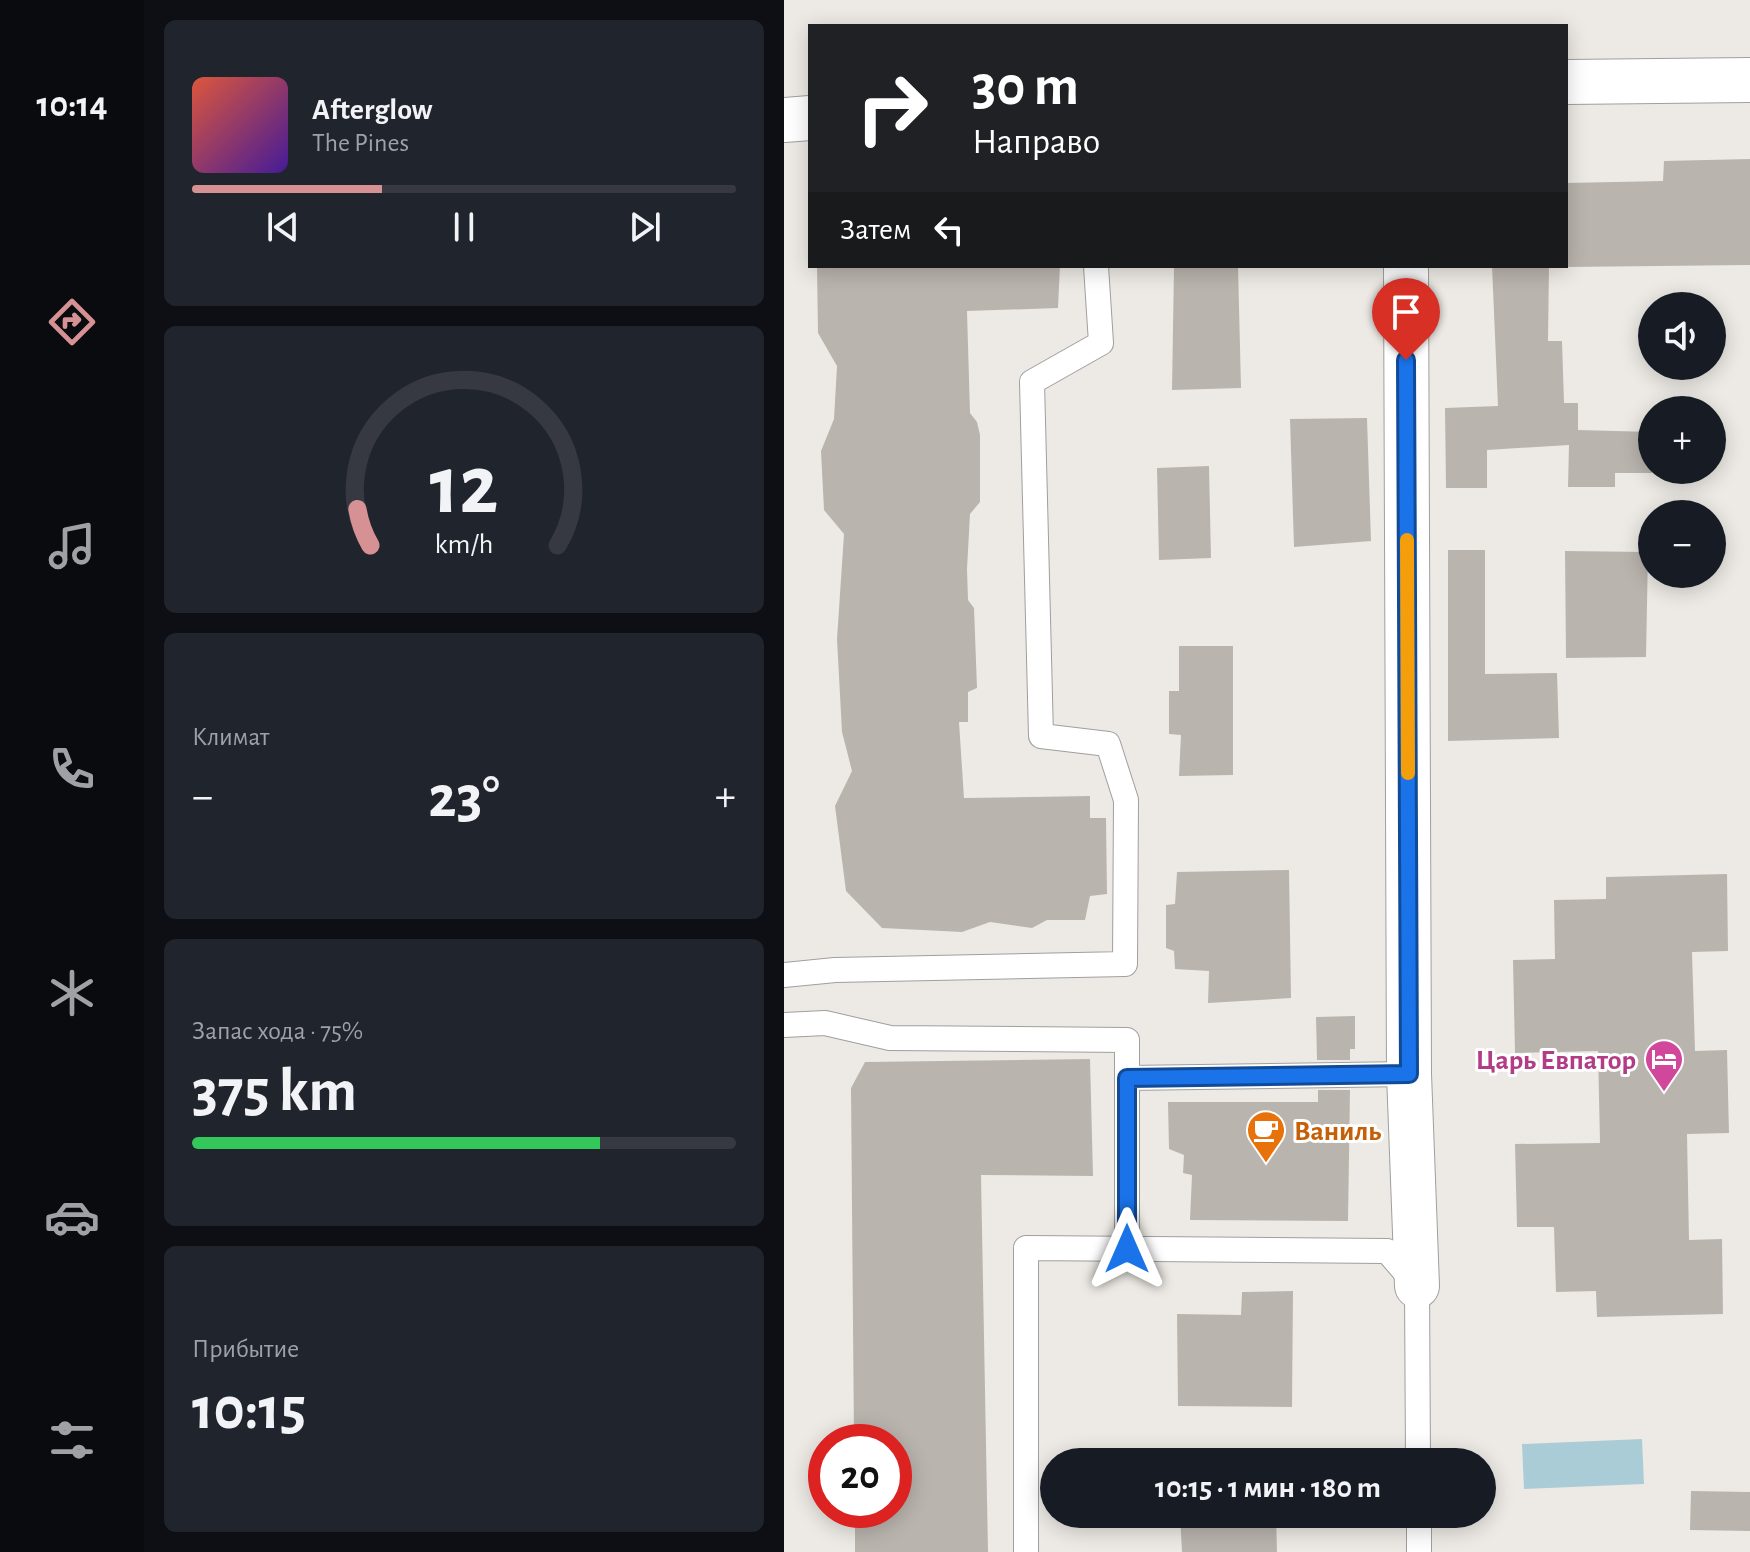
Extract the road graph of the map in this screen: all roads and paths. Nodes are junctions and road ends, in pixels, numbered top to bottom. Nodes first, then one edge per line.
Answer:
1 (1750, 80) edge
2 (1568, 82) edge
3 (808, 118) edge
4 (784, 120) edge
5 (1096, 268) edge
6 (1406, 268) edge
7 (784, 975) edge
8 (784, 1025) edge
9 (1409, 1074) junction
10 (1127, 1078) junction
11 (1127, 1249) junction
12 (1417, 1286) junction
13 (1418, 1448) edge
14 (1419, 1528) edge
15 (1026, 1552) edge
16 (1419, 1552) edge

1 - 2 street
3 - 4 street
5 - 7 lane
6 - 9 street
8 - 10 lane
9 - 10 lane
9 - 12 street
10 - 11 lane
11 - 12 lane
11 - 15 lane
12 - 13 lane
14 - 16 lane

